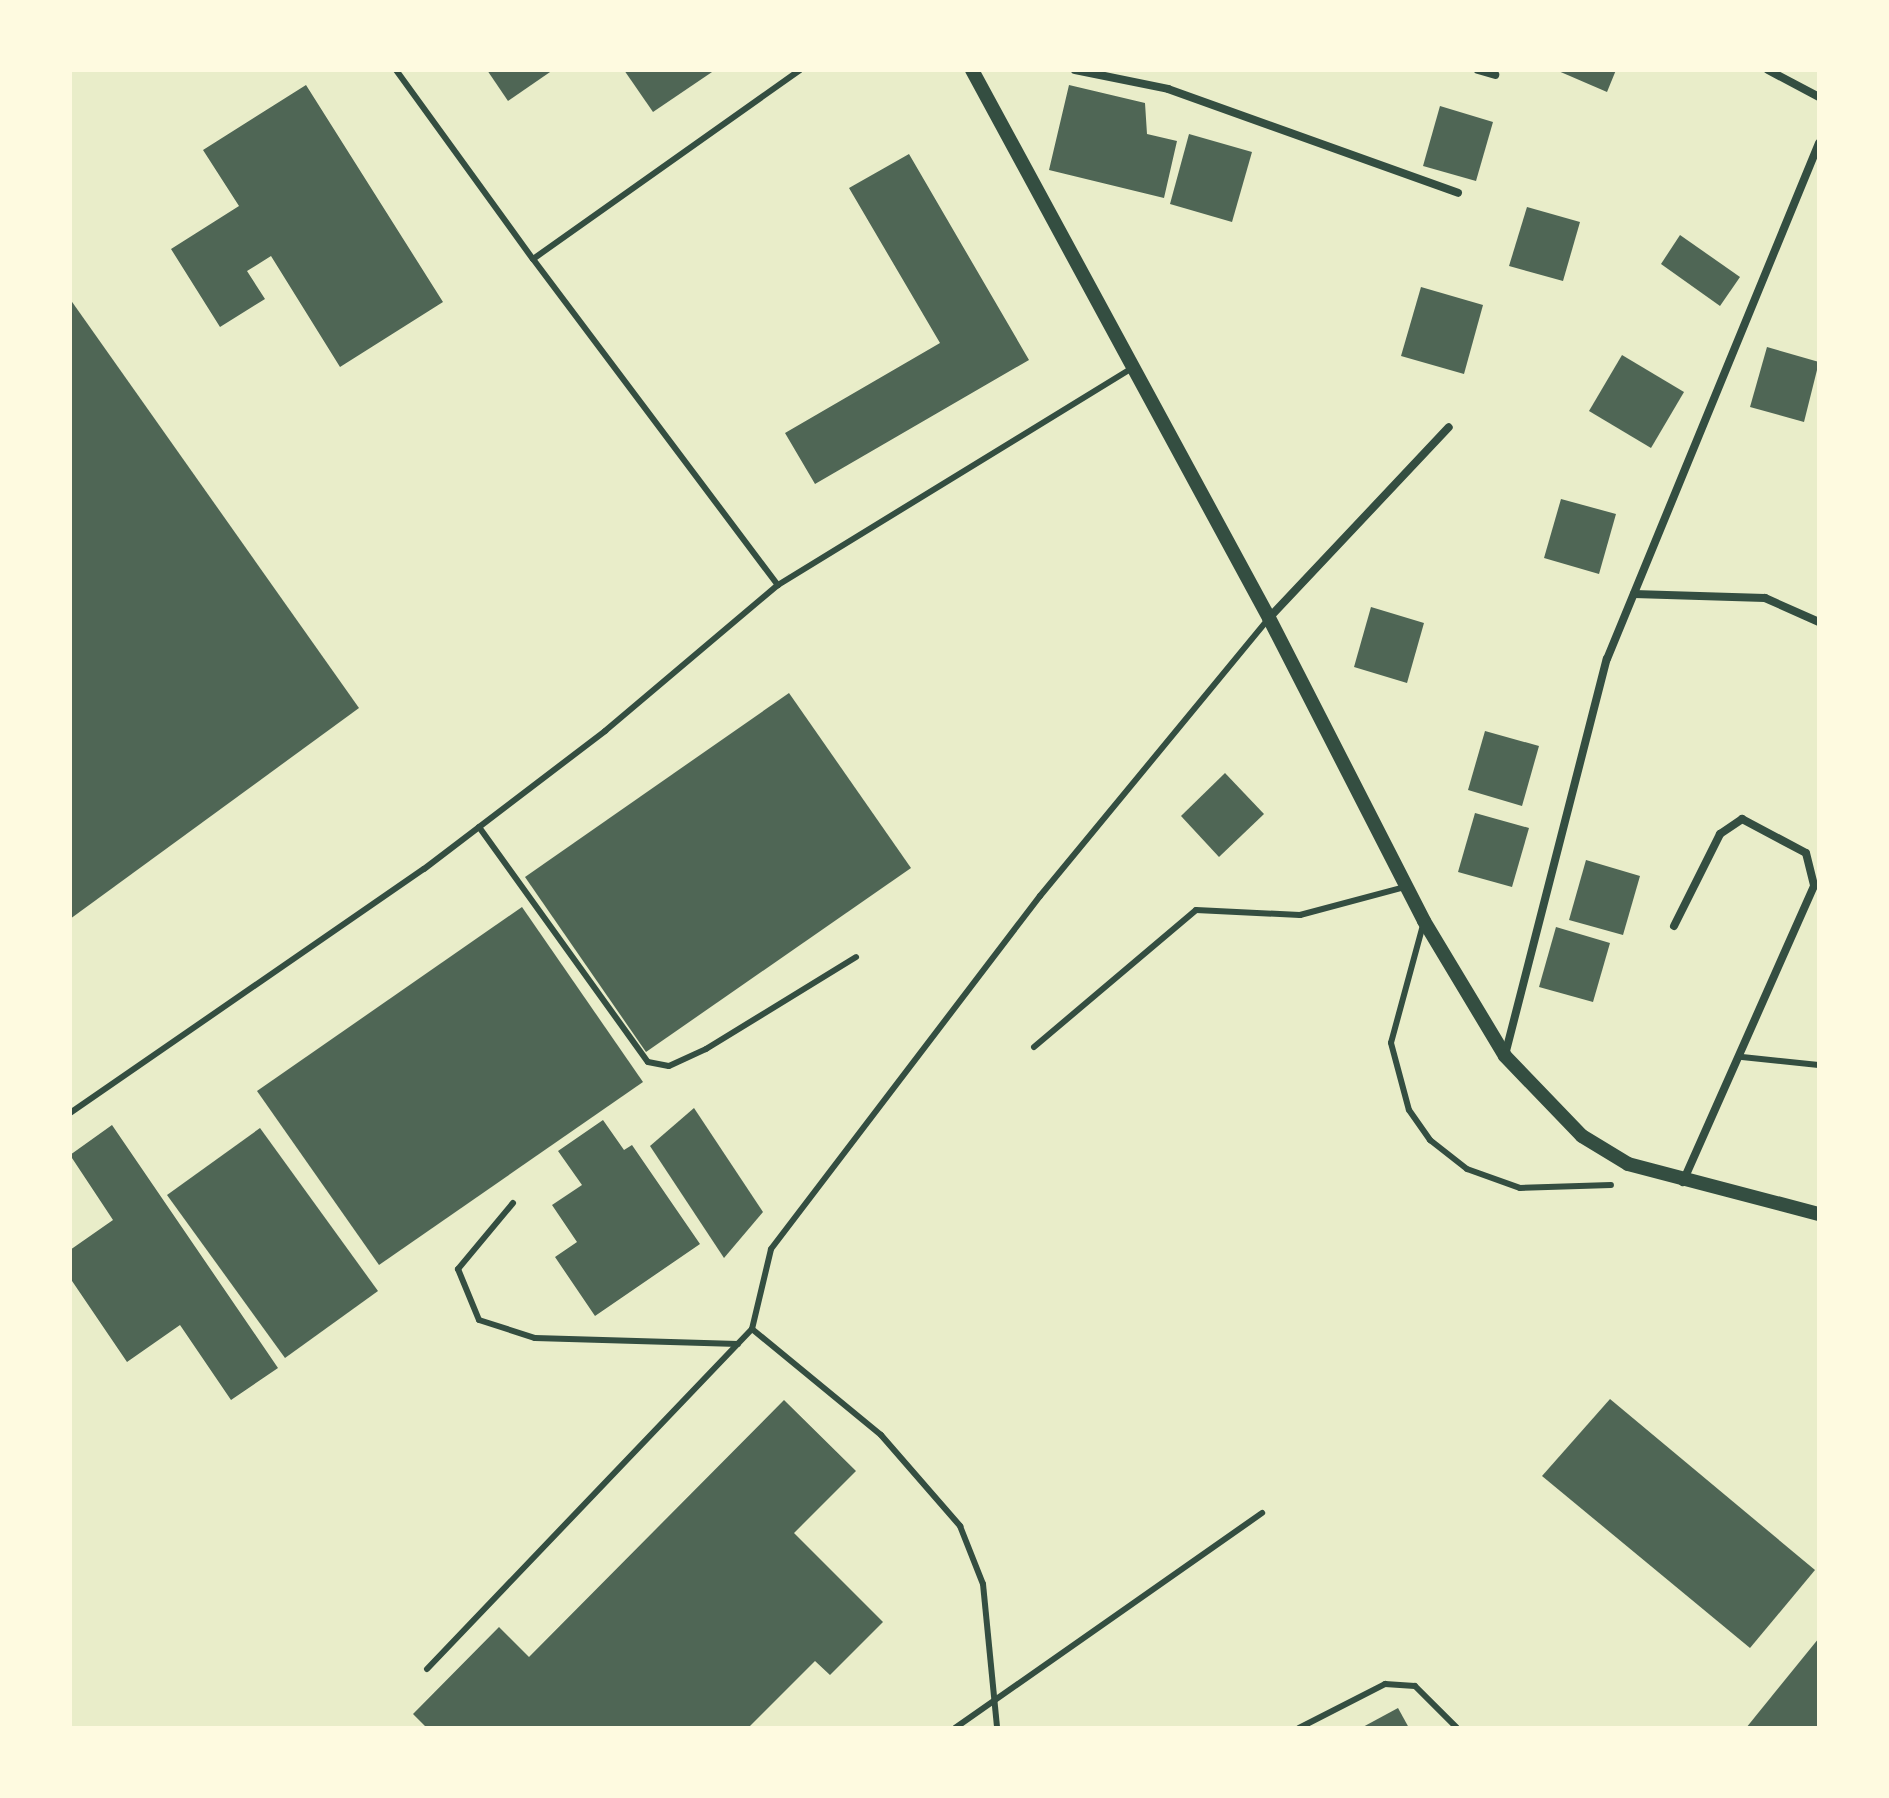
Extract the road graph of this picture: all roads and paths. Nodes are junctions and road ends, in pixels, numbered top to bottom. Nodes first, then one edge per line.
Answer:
1 (396, 70) edge
2 (800, 70) edge
3 (972, 70) edge
4 (1075, 70) edge
5 (1478, 70) edge
6 (1768, 70) edge
7 (1495, 75) dead end
8 (1819, 97) edge
9 (1819, 143) edge
10 (1458, 193) dead end
11 (533, 259) junction
12 (1130, 369) junction
13 (1449, 427) dead end
14 (778, 585) junction
15 (1634, 594) junction
16 (1269, 618) junction
17 (1819, 622) edge
18 (479, 827) junction
19 (1406, 887) junction
20 (1424, 921) junction
21 (1674, 926) dead end
22 (856, 957) dead end
23 (1034, 1047) dead end
24 (1505, 1056) junction
25 (1742, 1057) junction
26 (1817, 1066) edge
27 (70, 1113) edge
28 (1682, 1183) junction
29 (1611, 1185) dead end
30 (513, 1203) dead end
31 (1819, 1214) edge
32 (752, 1329) junction
33 (738, 1344) junction
34 (1262, 1513) dead end
35 (427, 1669) dead end
36 (995, 1700) junction
37 (955, 1728) edge
38 (997, 1728) edge
39 (1299, 1728) edge
40 (1457, 1728) edge

1 - 11 lane
2 - 11 lane
3 - 12 street
4 - 10 street
5 - 7 street
6 - 8 street
9 - 15 street
11 - 14 lane
12 - 14 lane
12 - 16 street
13 - 16 street
14 - 18 lane
15 - 17 street
15 - 24 street
16 - 19 street
16 - 32 lane
18 - 22 lane
18 - 27 lane
19 - 20 street
19 - 23 lane
20 - 24 street
20 - 29 lane
21 - 25 street
24 - 28 street
25 - 26 lane
25 - 28 street
28 - 31 street
30 - 33 lane
32 - 33 lane
32 - 36 lane
33 - 35 lane
34 - 36 lane
36 - 37 lane
36 - 38 lane
39 - 40 lane

